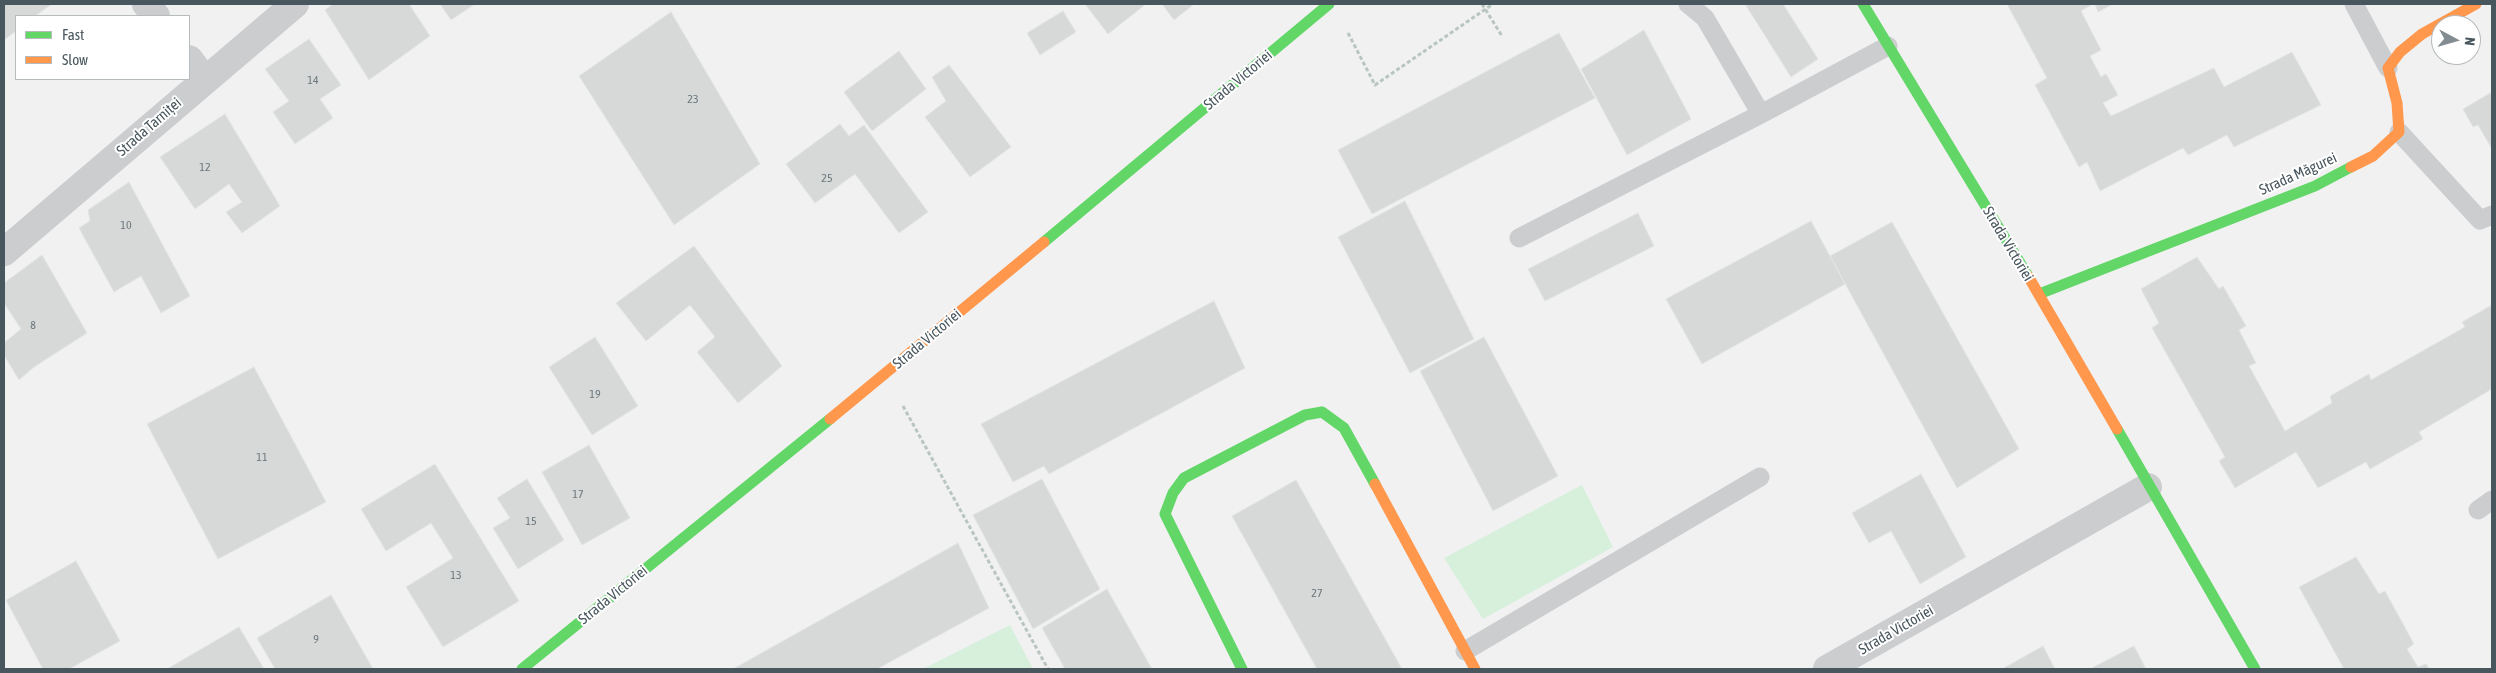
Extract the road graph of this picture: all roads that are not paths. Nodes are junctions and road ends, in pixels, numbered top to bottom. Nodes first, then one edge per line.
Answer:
1 (146, 4) edge
2 (295, 4) edge
3 (1329, 4) edge
4 (1688, 4) edge
5 (1862, 4) edge
6 (2354, 4) edge
7 (2476, 4) edge
8 (155, 15) edge
9 (1888, 46) junction
10 (2388, 68) junction
11 (196, 69) edge
12 (184, 80) edge
13 (1761, 114) junction
14 (2399, 132) junction
15 (2492, 215) edge
16 (1519, 238) dead end
17 (4, 252) edge
18 (2039, 294) junction
19 (1760, 477) dead end
20 (2148, 487) junction
21 (1465, 651) junction
22 (531, 666) edge
23 (1242, 669) edge
24 (1475, 669) edge
25 (1827, 669) edge
26 (2255, 669) edge

1 - 8 street
2 - 11 street, Strada Tarniței
3 - 22 street, Strada Victoriei
4 - 13 lane
5 - 9 street, Strada Victoriei
6 - 10 lane
7 - 10 street
9 - 13 lane
9 - 18 street, Strada Victoriei
10 - 14 street
12 - 17 street, Strada Tarniței
13 - 16 lane
14 - 15 lane
14 - 18 street, Strada Măgurei
18 - 20 street, Strada Victoriei
19 - 21 lane
20 - 25 street, Strada Victoriei
20 - 26 street, Strada Victoriei
21 - 23 street
21 - 24 street

